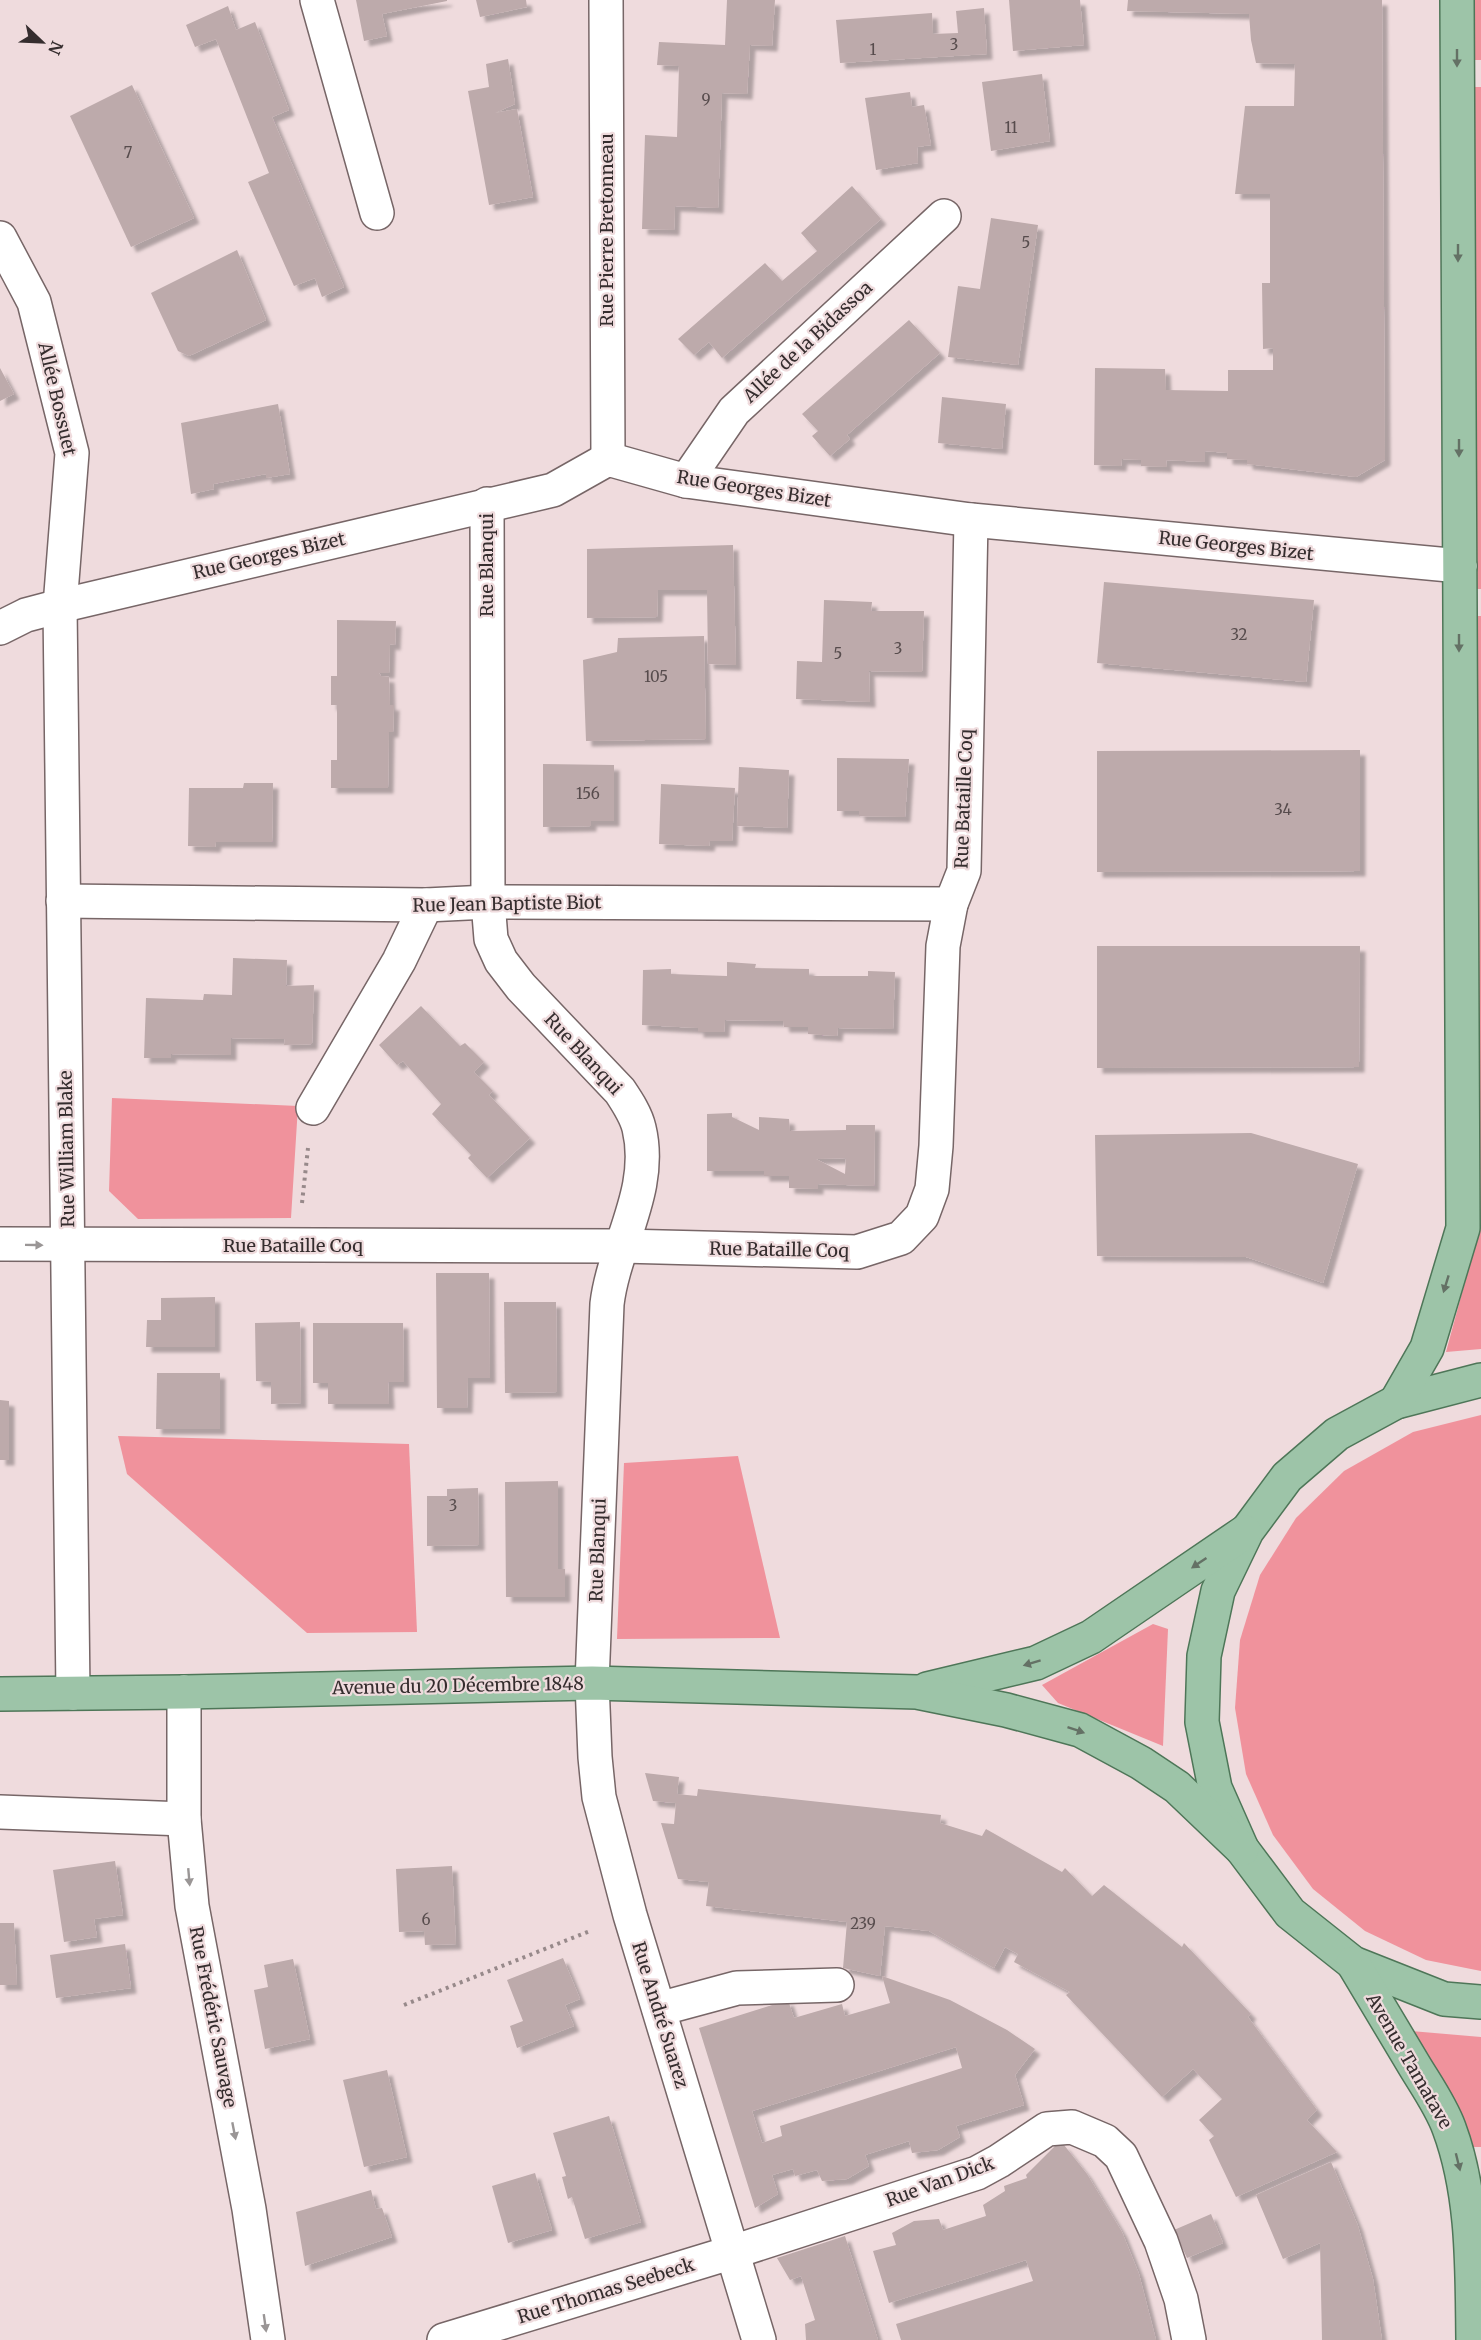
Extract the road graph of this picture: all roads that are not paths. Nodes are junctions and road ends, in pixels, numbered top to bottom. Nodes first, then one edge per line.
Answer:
1 (317, 0) edge
2 (606, 0) edge
3 (1457, 0) edge
4 (377, 213) dead end
5 (944, 216) dead end
6 (0, 238) edge
7 (609, 459) junction
8 (686, 481) junction
9 (487, 504) junction
10 (971, 520) junction
11 (1460, 566) junction
12 (60, 606) junction
13 (0, 628) edge
14 (63, 901) junction
15 (488, 902) junction
16 (951, 904) junction
17 (426, 905) junction
18 (313, 1108) road end
19 (0, 1244) edge
20 (68, 1246) junction
21 (622, 1246) junction
22 (1481, 1380) edge
23 (1396, 1402) junction
24 (1248, 1531) junction
25 (592, 1683) junction
26 (184, 1692) junction
27 (917, 1692) junction
28 (73, 1693) junction
29 (0, 1694) edge
30 (0, 1812) edge
31 (184, 1819) junction
32 (1242, 1849) junction
33 (1353, 1963) junction
34 (837, 1985) dead end
35 (1481, 2002) edge
36 (659, 2009) junction
37 (733, 2252) junction
38 (268, 2340) edge
39 (444, 2340) edge
40 (759, 2340) edge
41 (1189, 2340) edge
42 (1473, 2340) edge

1 - 4 street
2 - 7 street, Rue Pierre Bretonneau
3 -> 11 main road
5 - 8 street, Allée de la Bidassoa
6 - 12 street, Allée Bossuet
7 - 8 street, Rue Georges Bizet
7 - 9 street, Rue Georges Bizet
8 - 10 street, Rue Georges Bizet
9 - 12 street, Rue Georges Bizet
9 - 15 street, Rue Blanqui
10 - 11 street, Rue Georges Bizet
10 - 16 street, Rue Bataille Coq
11 -> 23 main road
12 - 13 street, Rue Georges Bizet
12 - 14 street, Rue William Blake
14 - 17 street, Rue Jean Baptiste Biot
14 - 20 street, Rue William Blake
15 - 16 street, Rue Jean Baptiste Biot
15 - 17 street, Rue Jean Baptiste Biot
15 - 21 street, Rue Blanqui
16 - 21 street, Rue Bataille Coq
17 - 18 street
19 -> 20 street, Rue Bataille Coq
20 - 21 street, Rue Bataille Coq
20 - 28 street, Rue William Blake
21 - 25 street, Rue Blanqui
22 - 23 main road
23 - 24 main road
24 -> 27 main road, Avenue du 20 Décembre 1848
24 - 32 main road
25 - 26 main road, Avenue du 20 Décembre 1848
25 - 27 main road, Avenue du 20 Décembre 1848
25 - 36 street, Rue André Suarez
26 - 28 main road, Avenue du 20 Décembre 1848
26 - 31 street, Rue Frédéric Sauvage
27 -> 32 main road, Avenue du 20 Décembre 1848
28 - 29 main road, Avenue du 20 Décembre 1848
30 - 31 street
31 -> 38 street, Rue Frédéric Sauvage
32 - 33 main road
33 - 35 main road
33 -> 42 main road, Avenue Tamatave
34 - 36 street
36 - 37 street, Rue André Suarez
37 - 39 street, Rue Thomas Seebeck
37 - 40 street, Rue André Suarez
37 - 41 street, Rue Van Dick

